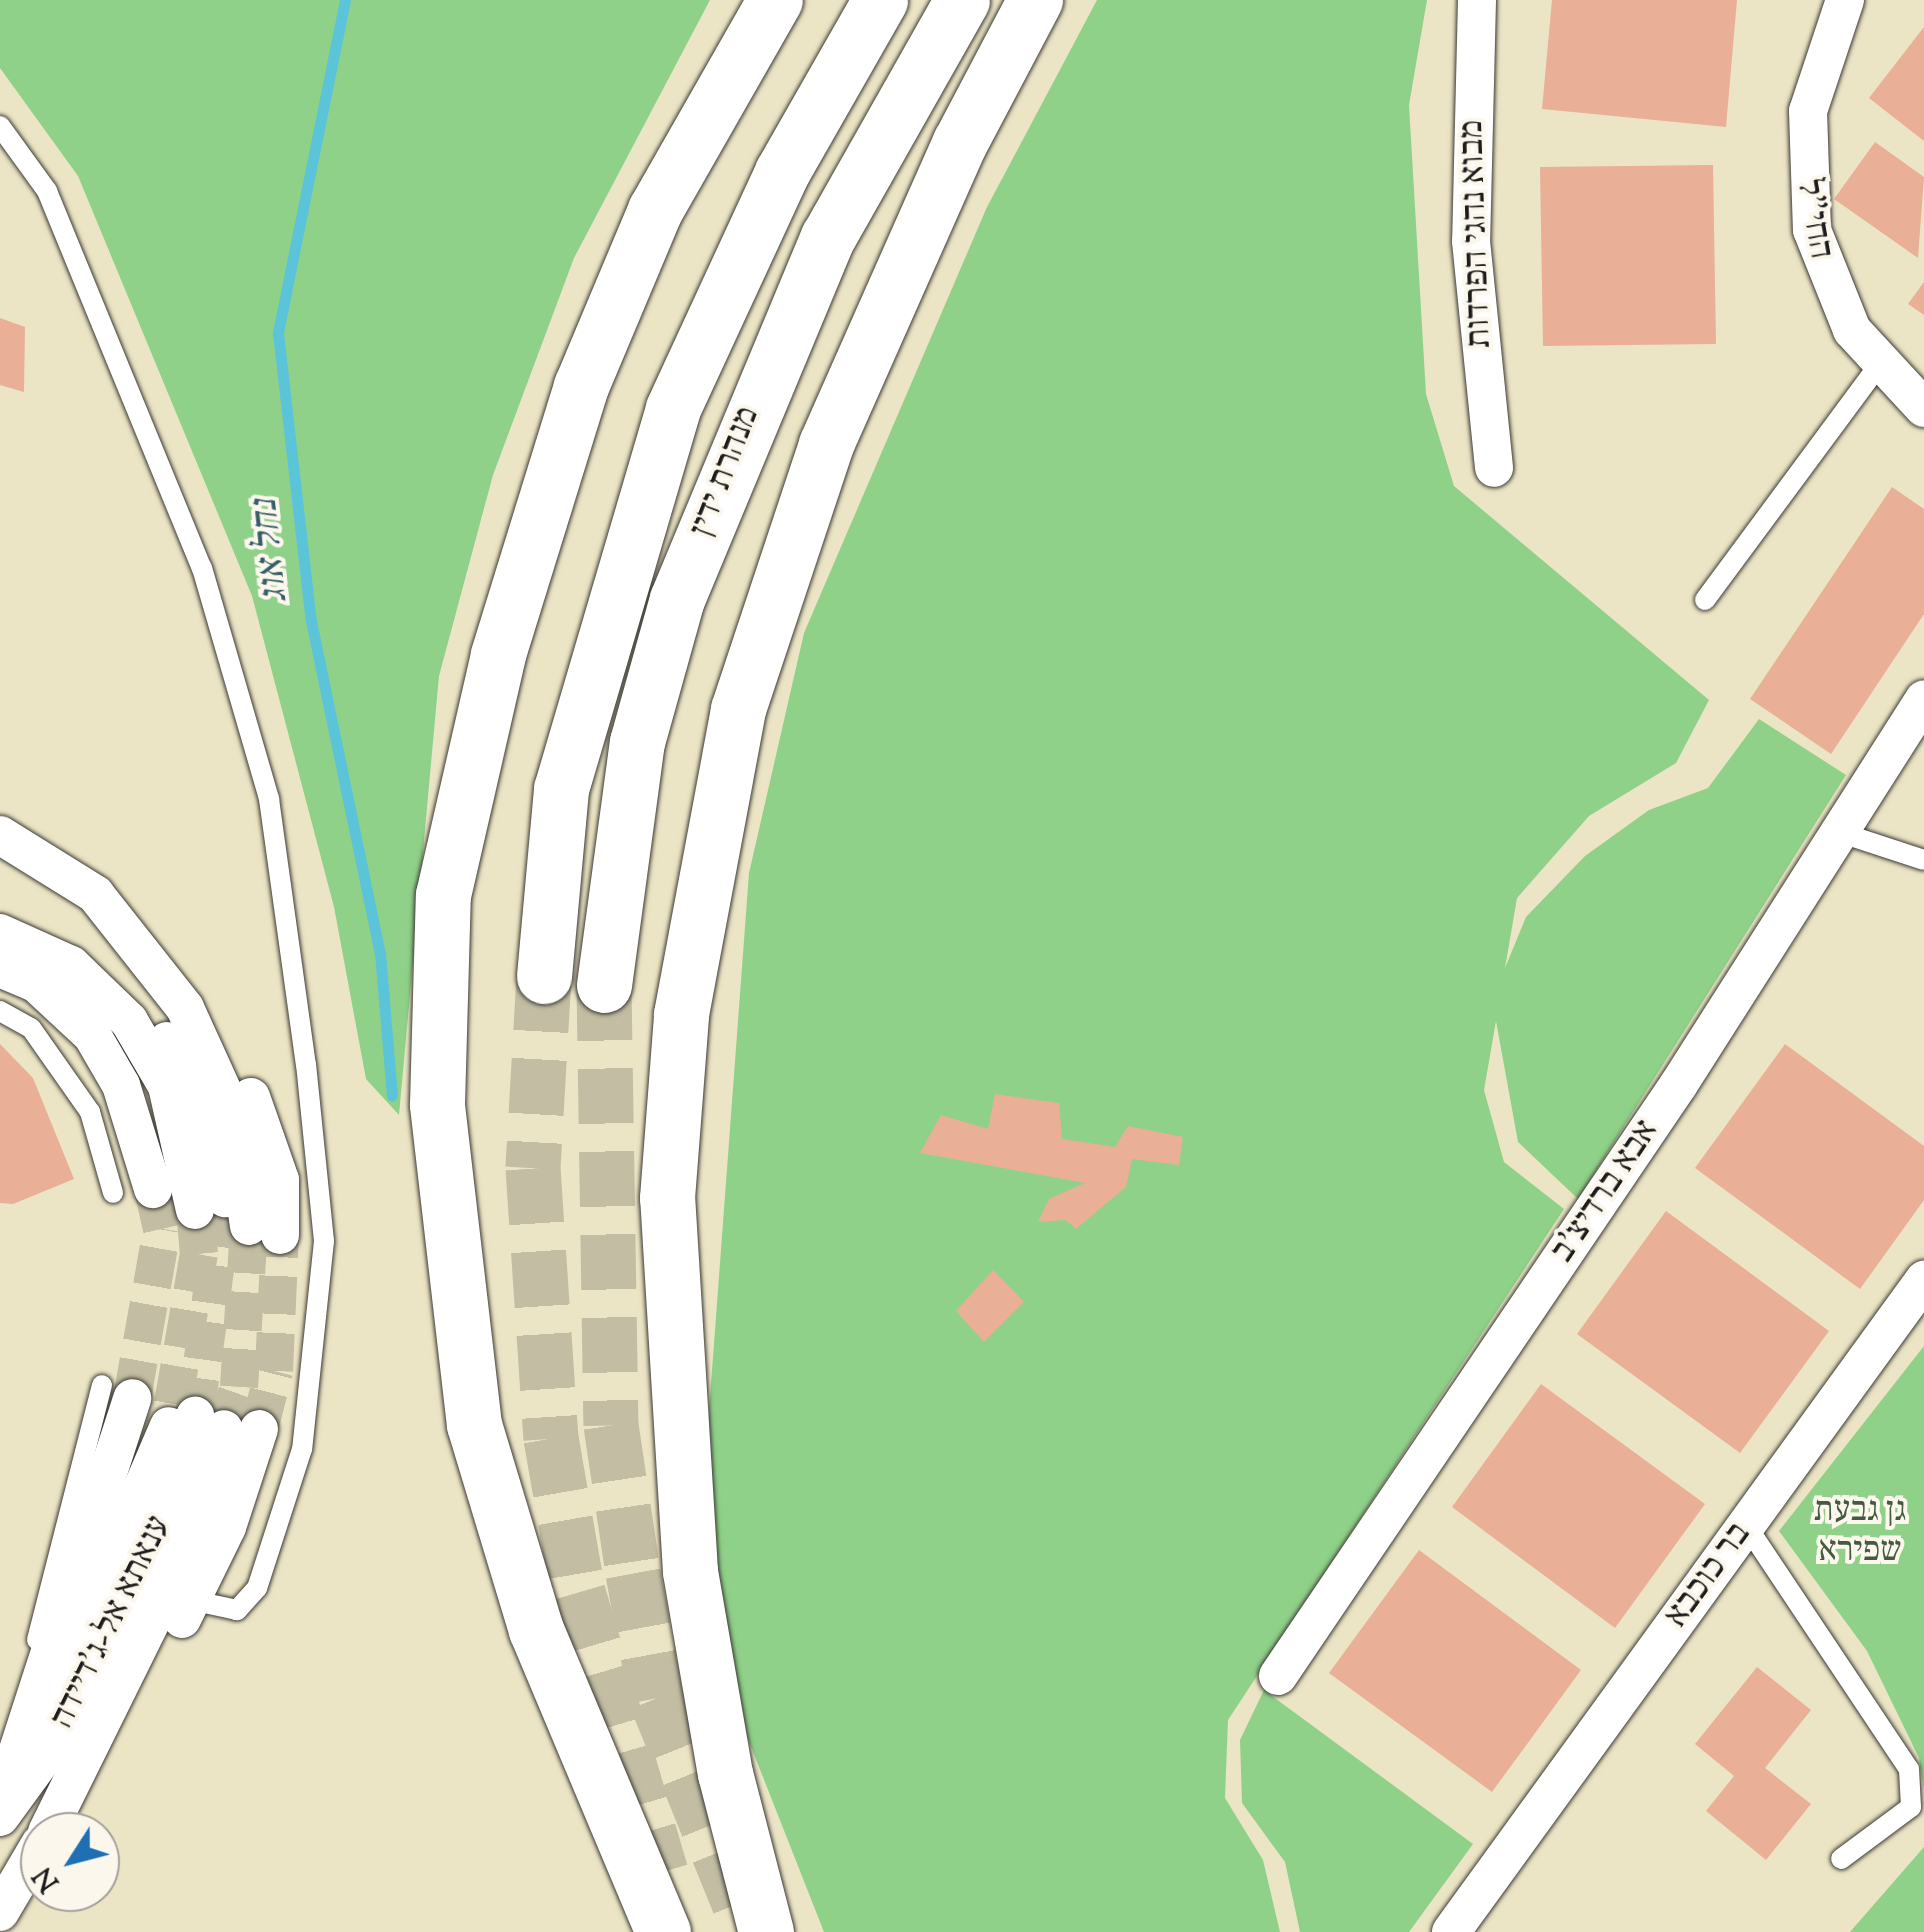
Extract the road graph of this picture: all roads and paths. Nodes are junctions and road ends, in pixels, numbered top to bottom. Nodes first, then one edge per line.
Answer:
1 (775, 0) edge
2 (880, 0) edge
3 (962, 0) edge
4 (1035, 0) edge
5 (1477, 0) edge
6 (1845, 0) edge
7 (0, 126) edge
8 (1878, 366) junction
9 (1924, 408) edge
10 (1494, 468) dead end
11 (1704, 600) dead end
12 (1924, 700) edge
13 (1842, 833) junction
14 (0, 835) edge
15 (1924, 860) edge
16 (6, 945) edge
17 (544, 976) tunnel mouth
18 (604, 984) tunnel mouth
19 (0, 1011) edge
20 (152, 1189) tunnel mouth
21 (113, 1193) dead end
22 (1924, 1280) edge
23 (117, 1391) tunnel mouth
24 (1746, 1525) junction
25 (125, 1576) junction
26 (1278, 1676) dead end
27 (0, 1803) edge
28 (59, 1812) edge
29 (0, 1817) edge
30 (1841, 1860) dead end
31 (1492, 1870) junction
32 (20, 1878) edge
33 (0, 1912) edge
34 (663, 1932) edge
35 (766, 1932) edge
36 (1451, 1932) edge
37 (1461, 1932) edge

1 - 34 highway
2 - 17 highway, מנהרת ידין
3 - 18 highway, מנהרת ידין
4 - 35 highway
5 - 10 street, מבוא נהגי הפרדות
6 - 8 street, החי"ל
7 - 25 lane
8 - 9 street, החי"ל
8 - 11 lane
12 - 13 street, אבא ברדיצ'ב
13 - 15 lane
13 - 26 street, אבא ברדיצ'ב
14 - 16 street
16 - 20 street
19 - 21 lane
22 - 24 street, בר כוכבא
23 - 25 street, ענאתא אל-ג'דיידה
24 - 30 lane
24 - 31 street, בר כוכבא
25 - 25 street, ענאתא אל-ג'דיידה
25 - 27 street, ענאתא אל-ג'דיידה
25 - 28 street, ענאתא אל-ג'דיידה
25 - 29 street, ענאתא אל-ג'דיידה
31 - 36 street, בר כוכבא
31 - 37 street, בר כוכבא
32 - 33 street

